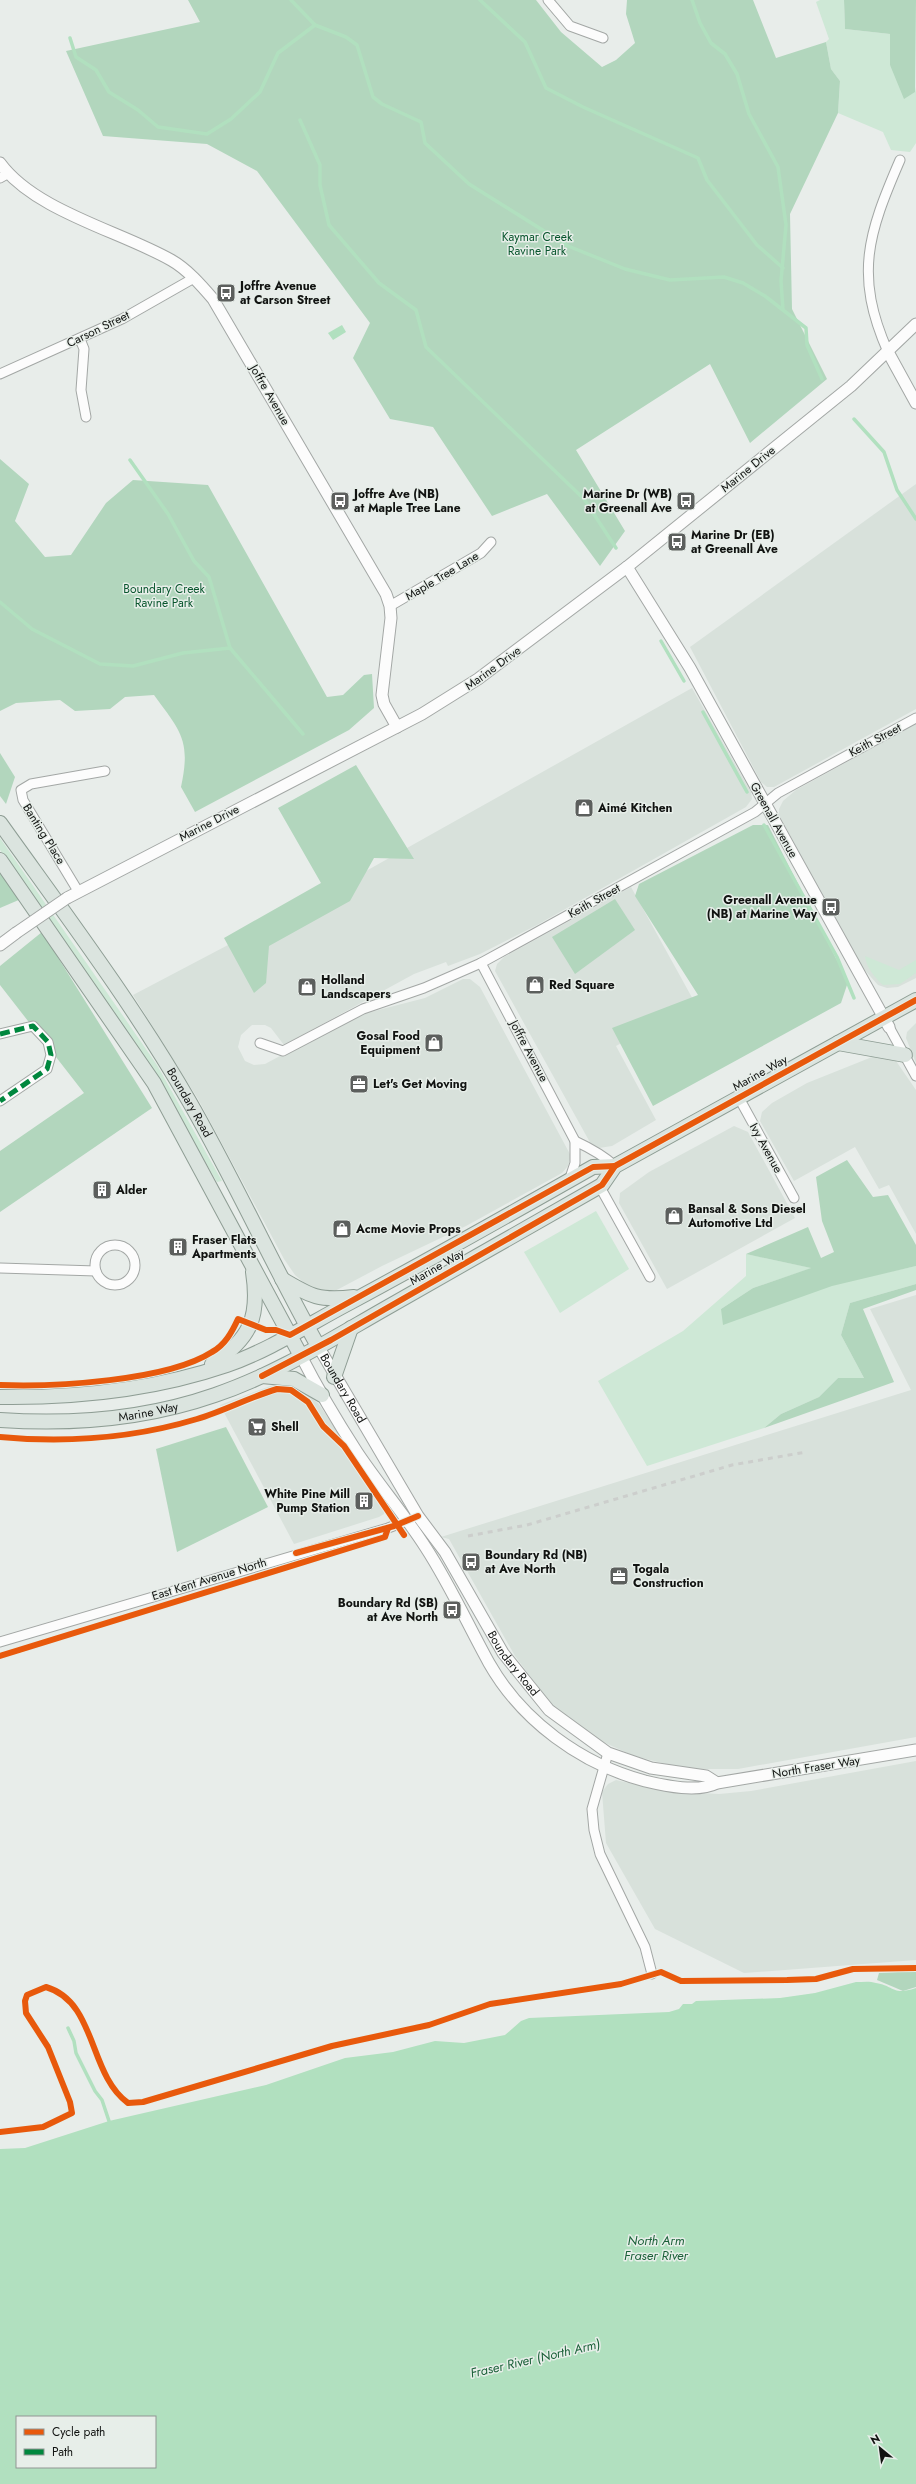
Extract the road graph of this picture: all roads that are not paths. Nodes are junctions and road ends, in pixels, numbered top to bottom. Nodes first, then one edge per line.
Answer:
1 (548, 0) edge
2 (603, 38) dead end
3 (900, 160) dead end
4 (0, 163) edge
5 (4, 176) edge
6 (194, 278) junction
7 (916, 324) edge
8 (80, 339) junction
9 (888, 352) junction
10 (0, 374) edge
11 (916, 403) edge
12 (86, 417) dead end
13 (492, 542) dead end
14 (627, 566) junction
15 (390, 606) junction
16 (916, 718) edge
17 (396, 727) junction
18 (105, 771) dead end
19 (764, 804) junction
20 (0, 823) edge
21 (0, 860) edge
22 (78, 891) junction
23 (0, 945) edge
24 (481, 963) junction
25 (916, 1000) edge
26 (887, 1022) junction
27 (0, 1034) edge
28 (260, 1043) dead end
29 (838, 1043) junction
30 (905, 1055) junction
31 (916, 1076) edge
32 (738, 1098) junction
33 (0, 1102) edge
34 (575, 1141) junction
35 (615, 1166) junction
36 (569, 1181) junction
37 (600, 1187) junction
38 (794, 1198) dead end
39 (252, 1262) junction
40 (0, 1268) edge
41 (96, 1271) junction
42 (280, 1277) junction
43 (650, 1277) dead end
44 (362, 1296) junction
45 (307, 1326) junction
46 (351, 1328) junction
47 (290, 1334) junction
48 (318, 1346) junction
49 (301, 1356) junction
50 (203, 1371) junction
51 (262, 1376) junction
52 (334, 1377) junction
53 (322, 1395) junction
54 (0, 1398) edge
55 (0, 1420) edge
56 (418, 1516) junction
57 (407, 1521) junction
58 (0, 1642) edge
59 (916, 1750) edge
60 (608, 1753) junction
61 (604, 1767) junction
62 (717, 1783) junction
63 (652, 1974) dead end

1 - 2 street
3 - 9 street
4 - 5 street, Joffre Avenue
5 - 6 street, Joffre Avenue
6 - 8 street, Carson Street
6 - 15 street, Joffre Avenue
7 - 9 street, Marine Drive
8 - 10 street, Carson Street
8 - 12 street
9 - 11 street
9 - 14 street, Marine Drive
13 - 15 street, Maple Tree Lane
14 - 17 street, Marine Drive
14 - 19 street, Greenall Avenue
15 - 17 street, Joffre Avenue
16 - 19 street, Keith Street
17 - 22 street, Marine Drive
18 - 22 street, Banting Place
19 - 24 street, Keith Street
19 - 26 street, Greenall Avenue
20 - 42 main road, Boundary Road
21 - 39 main road, Boundary Road
22 - 23 street, Marine Drive, bridge
24 - 28 street, Keith Street
24 - 34 street, Joffre Avenue
25 - 26 main road, Marine Way
26 - 29 main road, Marine Way
26 - 30 street, Greenall Avenue
27 - 33 street
29 - 30 main road
29 - 32 main road, Marine Way
30 - 31 street, Greenall Avenue
32 - 35 main road, Marine Way
32 - 38 street, Ivy Avenue
34 - 35 street
34 - 36 street, Joffre Avenue
35 - 36 main road, Marine Way
35 - 37 main road, Marine Way
36 - 44 main road, Marine Way
37 - 43 street
37 - 46 main road, Marine Way
39 - 47 main road, Boundary Road
39 - 50 main road
40 - 41 street
41 - 41 street
42 - 44 main road
42 - 45 main road, Boundary Road
44 - 45 main road, Marine Way
45 - 47 main road, Marine Way
45 - 48 main road, Boundary Road
46 - 48 main road, Marine Way
46 - 52 main road
47 - 49 main road, Boundary Road
47 - 50 main road, Marine Way
48 - 49 main road, Marine Way
48 - 52 street, Boundary Road
49 - 51 main road, Marine Way
49 - 53 street, Boundary Road
50 - 54 main road, Marine Way
51 - 53 main road
51 - 55 main road, Marine Way
52 - 56 street, Boundary Road
53 - 57 street, Boundary Road
56 - 57 street, East Kent Avenue North
56 - 60 street, Boundary Road
57 - 58 street, East Kent Avenue North
57 - 61 street, Boundary Road
59 - 62 street, North Fraser Way
60 - 61 street
60 - 62 street
61 - 62 street, North Fraser Way
61 - 63 street

